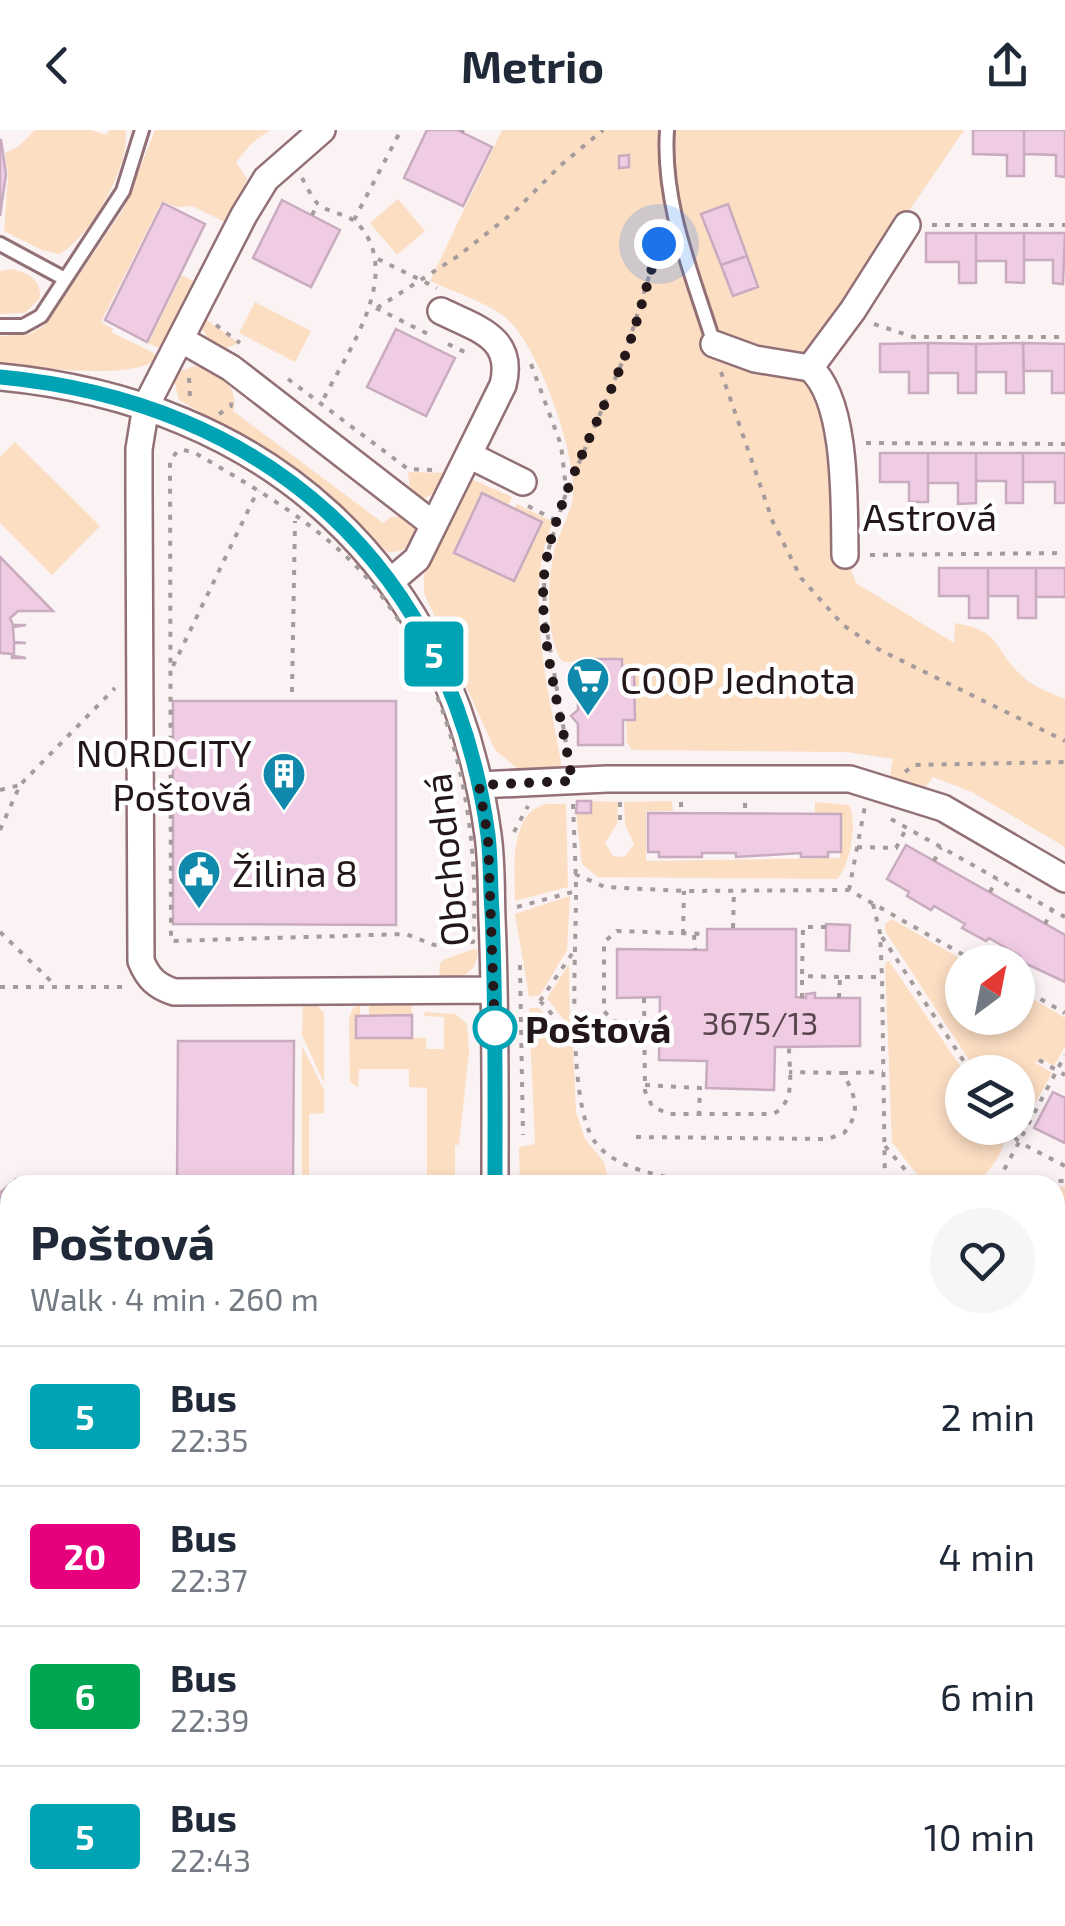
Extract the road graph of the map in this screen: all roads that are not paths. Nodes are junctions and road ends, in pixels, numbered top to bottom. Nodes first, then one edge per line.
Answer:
1 (142, 130) edge
2 (322, 130) edge
3 (667, 130) edge
4 (907, 226) road end
5 (0, 244) edge
6 (65, 279) junction
7 (441, 311) dead end
8 (0, 326) edge
9 (182, 340) junction
10 (714, 344) joint
11 (810, 368) junction
12 (0, 377) edge
13 (146, 406) junction
14 (465, 463) junction
15 (519, 491) road end
16 (434, 525) junction
17 (845, 555) road end
18 (390, 582) junction
19 (479, 785) junction
20 (1065, 879) edge
21 (494, 990) junction
22 (495, 1175) edge

1 - 6 lane
2 - 9 street
3 - 10 lane
4 - 11 street
5 - 6 lane
6 - 8 lane
7 - 14 street
9 - 13 street
9 - 16 street
10 - 11 street
11 - 17 street, Astrová
12 - 13 street, Obchodná
13 - 18 street, Obchodná
13 - 21 street
14 - 15 street
14 - 16 street
16 - 18 street
18 - 19 street, Obchodná
19 - 20 street
19 - 21 street, Obchodná
21 - 22 street, Obchodná

